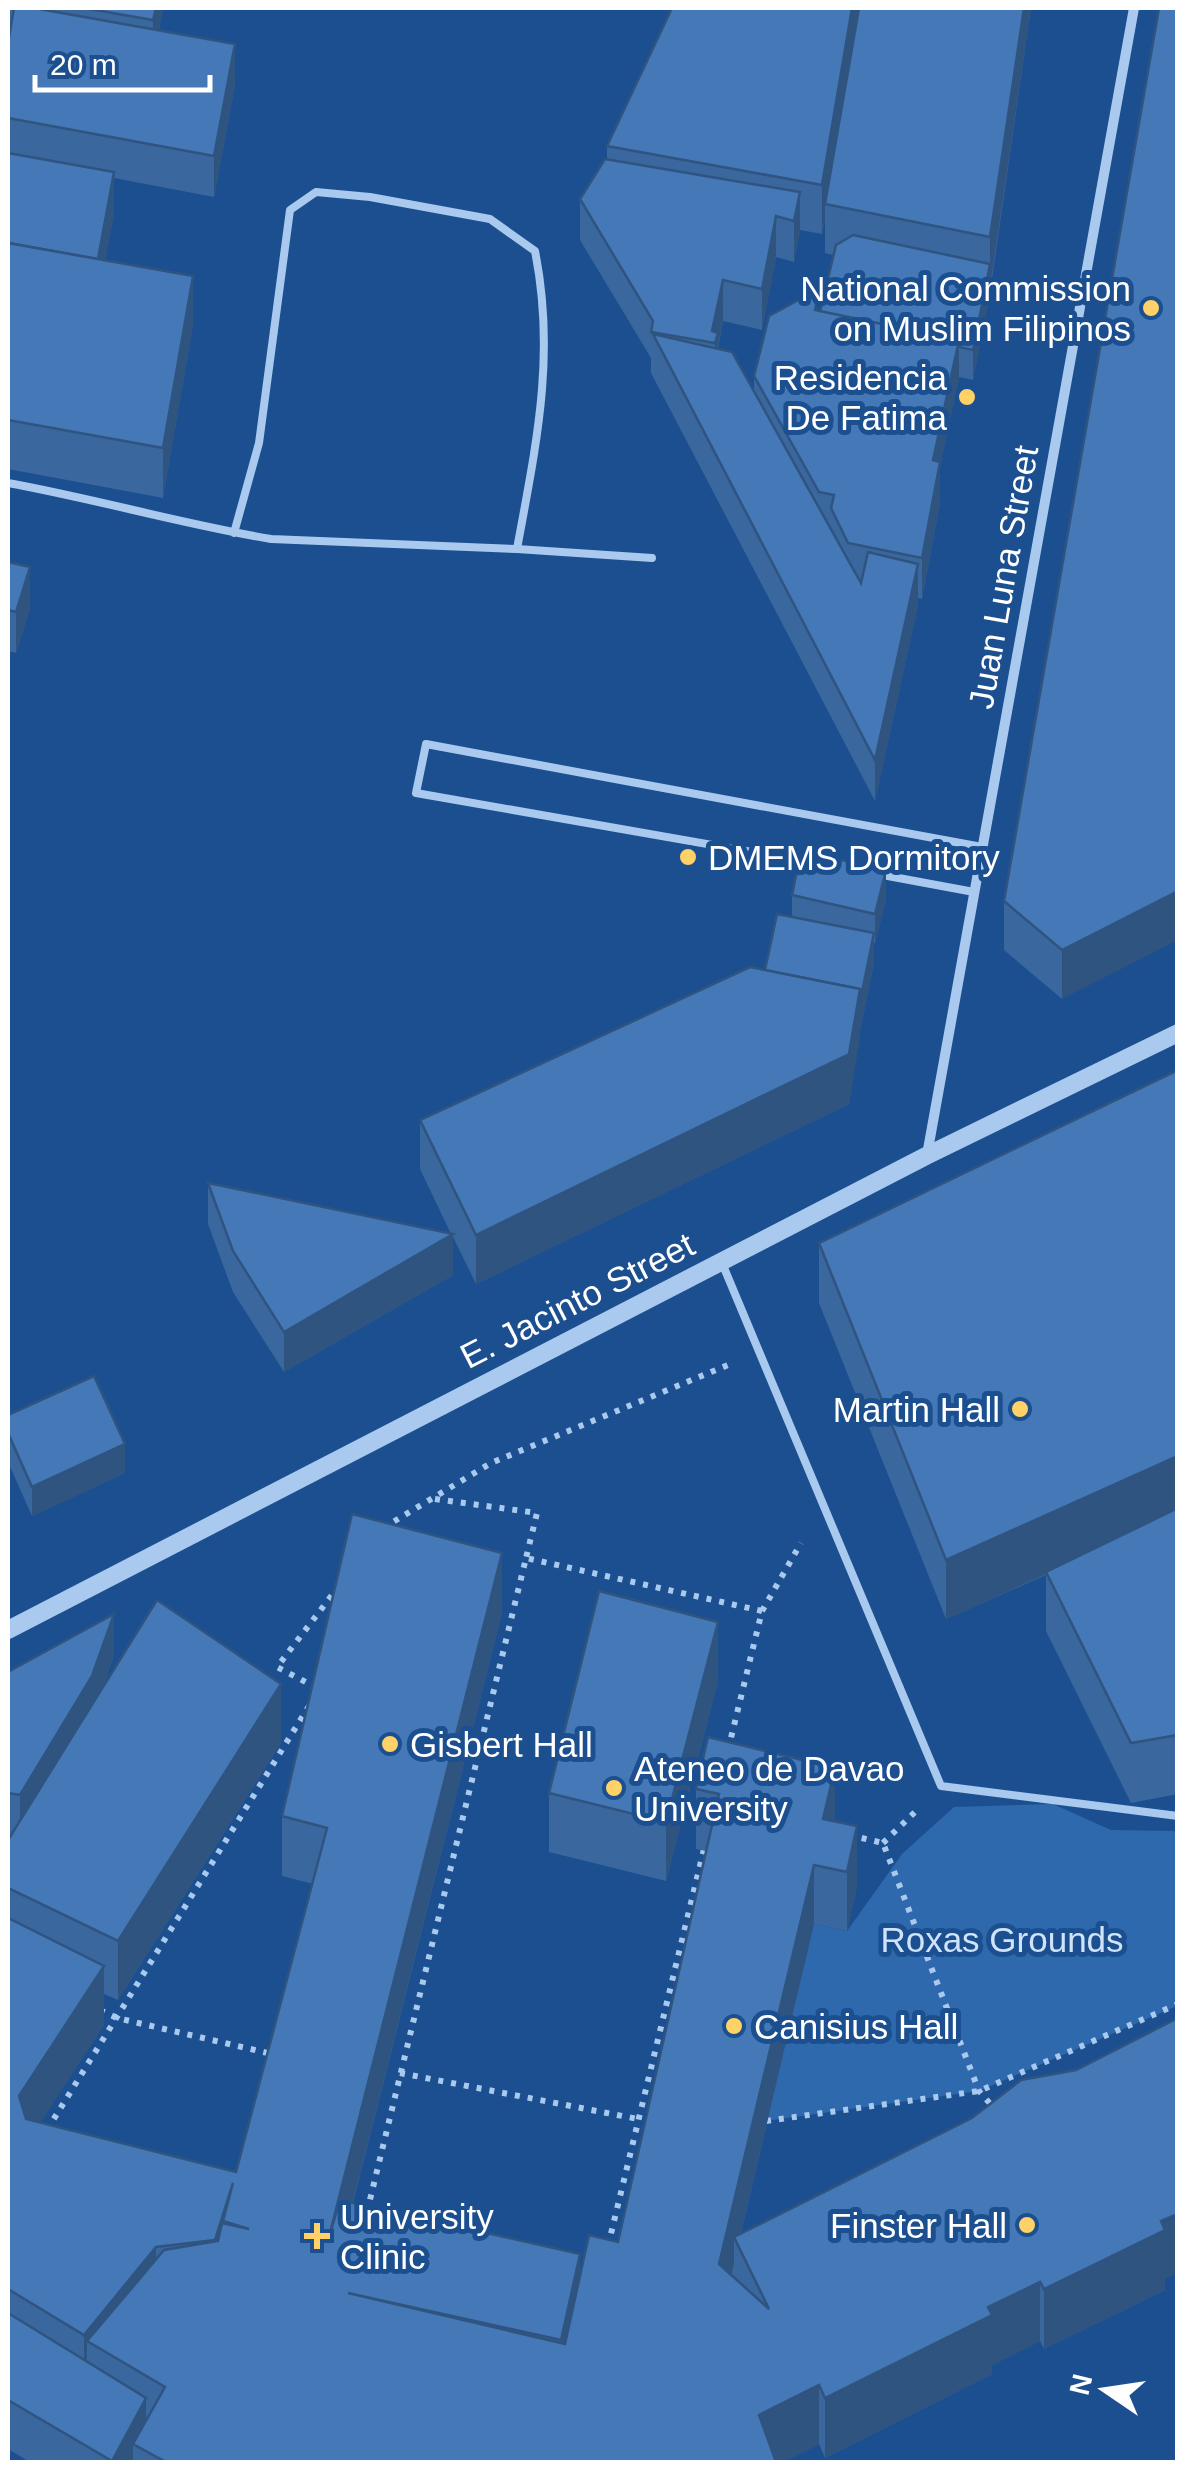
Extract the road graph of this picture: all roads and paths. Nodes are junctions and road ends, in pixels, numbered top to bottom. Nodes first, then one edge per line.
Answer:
1 (1134, 8) edge
2 (8, 483) edge
3 (234, 533) junction
4 (516, 549) junction
5 (652, 558) dead end
6 (982, 847) junction
7 (819, 864) edge
8 (858, 871) edge
9 (974, 892) junction
10 (1178, 1033) edge
11 (926, 1156) junction
12 (722, 1262) junction
13 (761, 1352) junction
14 (434, 1499) junction
15 (824, 1502) junction
16 (373, 1541) edge
17 (526, 1558) junction
18 (349, 1572) edge
19 (762, 1611) junction
20 (8, 1630) edge
21 (725, 1762) edge
22 (940, 1786) junction
23 (1178, 1816) edge
24 (838, 1833) edge
25 (707, 1837) edge
26 (883, 1843) junction
27 (86, 2002) edge
28 (1178, 2004) edge
29 (117, 2018) junction
30 (278, 2055) edge
31 (400, 2073) junction
32 (979, 2091) junction
33 (1000, 2115) edge
34 (638, 2119) junction
35 (766, 2121) edge
36 (41, 2139) edge
37 (366, 2221) edge
38 (604, 2259) edge

1 - 6 street, Juan Luna Street
2 - 3 lane
3 - 4 lane
3 - 4 lane
4 - 5 lane
6 - 7 lane
6 - 9 street, Juan Luna Street
8 - 9 lane
9 - 11 street, Juan Luna Street
10 - 11 street, E. Jacinto Street
11 - 12 street, E. Jacinto Street
12 - 13 lane
12 - 20 street, E. Jacinto Street
13 - 14 path
13 - 15 lane
14 - 16 path
14 - 17 path
15 - 19 path
15 - 22 lane
17 - 19 path
17 - 31 path
18 - 29 path
19 - 21 path
22 - 23 lane
22 - 26 path
24 - 26 path
25 - 34 path
26 - 32 path
27 - 29 path
28 - 32 path
29 - 30 path
29 - 36 path
31 - 34 path
31 - 37 path
32 - 33 path
32 - 35 path
34 - 38 path

